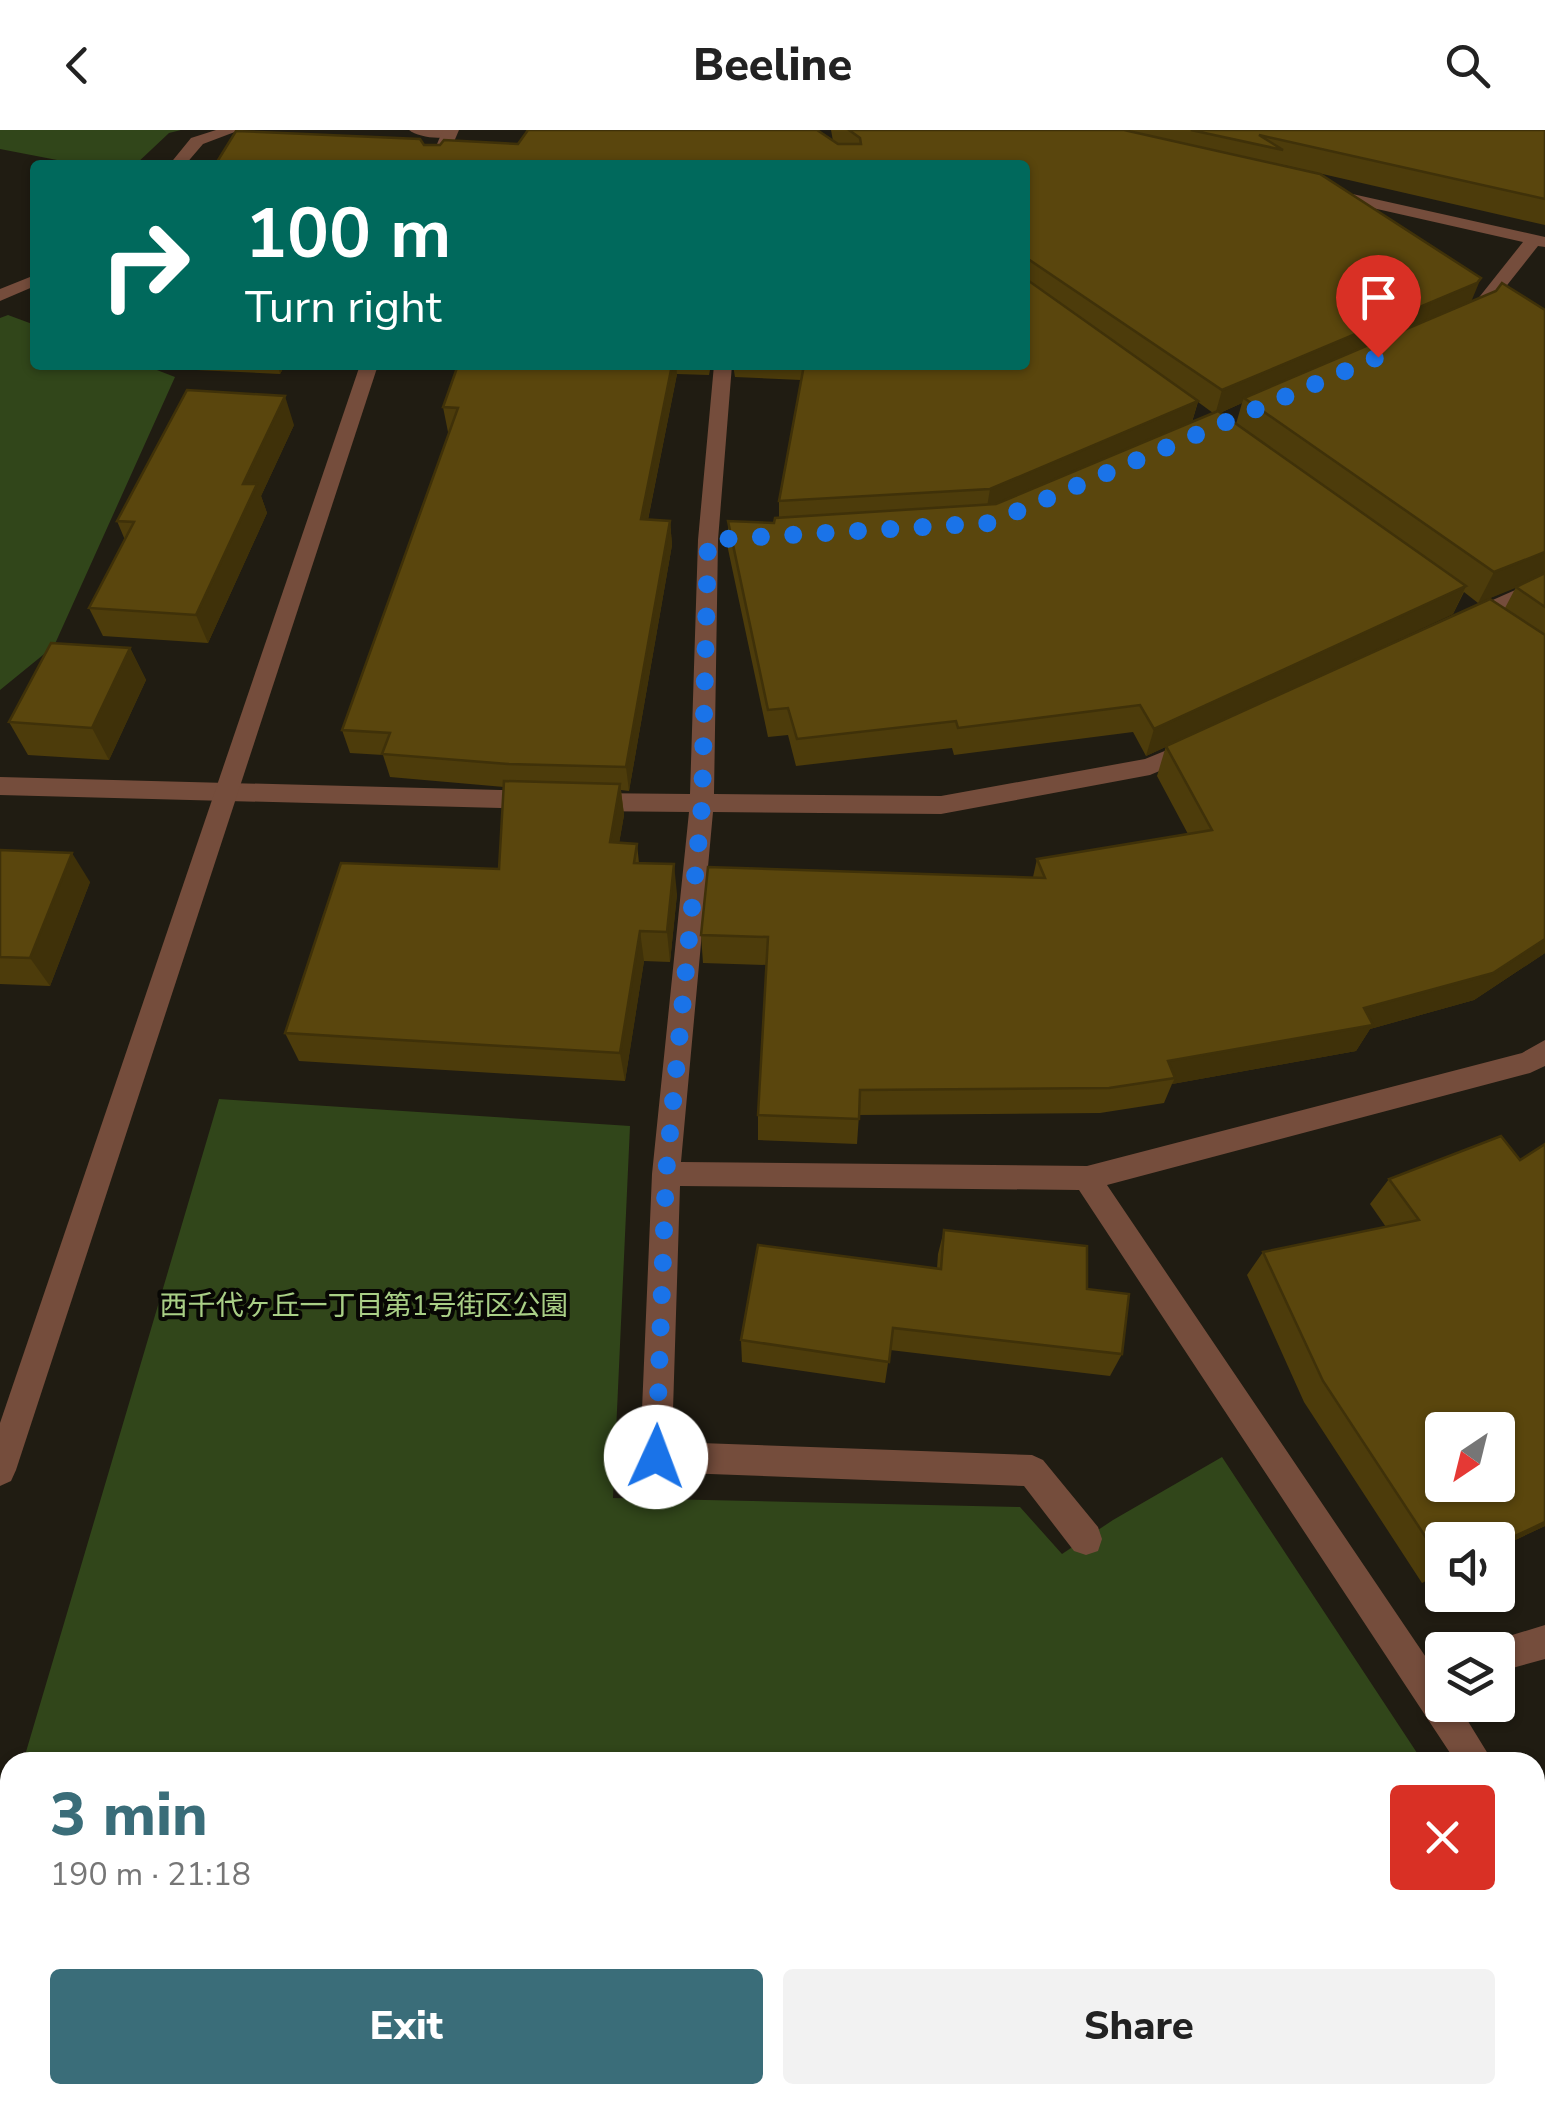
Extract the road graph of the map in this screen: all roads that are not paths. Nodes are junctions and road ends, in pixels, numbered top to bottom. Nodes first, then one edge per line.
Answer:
1 (232, 130) edge
2 (417, 130) edge
3 (450, 132) edge
4 (181, 160) edge
5 (438, 160) edge
6 (1306, 189) edge
7 (1540, 241) edge
8 (30, 282) edge
9 (0, 296) edge
10 (1440, 329) edge
11 (367, 370) edge
12 (723, 370) edge
13 (1545, 584) edge
14 (1440, 633) edge
15 (1223, 734) edge
16 (0, 786) edge
17 (227, 792) junction
18 (702, 805) junction
19 (1545, 1051) edge
20 (666, 1174) junction
21 (1087, 1178) junction
22 (0, 1470) edge
23 (1086, 1538) dead end
24 (1545, 1642) edge
25 (1515, 1650) edge
26 (1425, 1665) edge
27 (1456, 1722) edge
28 (1471, 1752) edge

1 - 4 street
2 - 3 street
3 - 5 street
6 - 7 street
7 - 10 street
8 - 9 street
11 - 17 street
12 - 18 street
13 - 14 street
15 - 18 street
16 - 17 street
17 - 18 street
17 - 22 street
18 - 20 street
19 - 21 street
20 - 21 street
20 - 23 street
21 - 26 street
24 - 25 street
27 - 28 street

